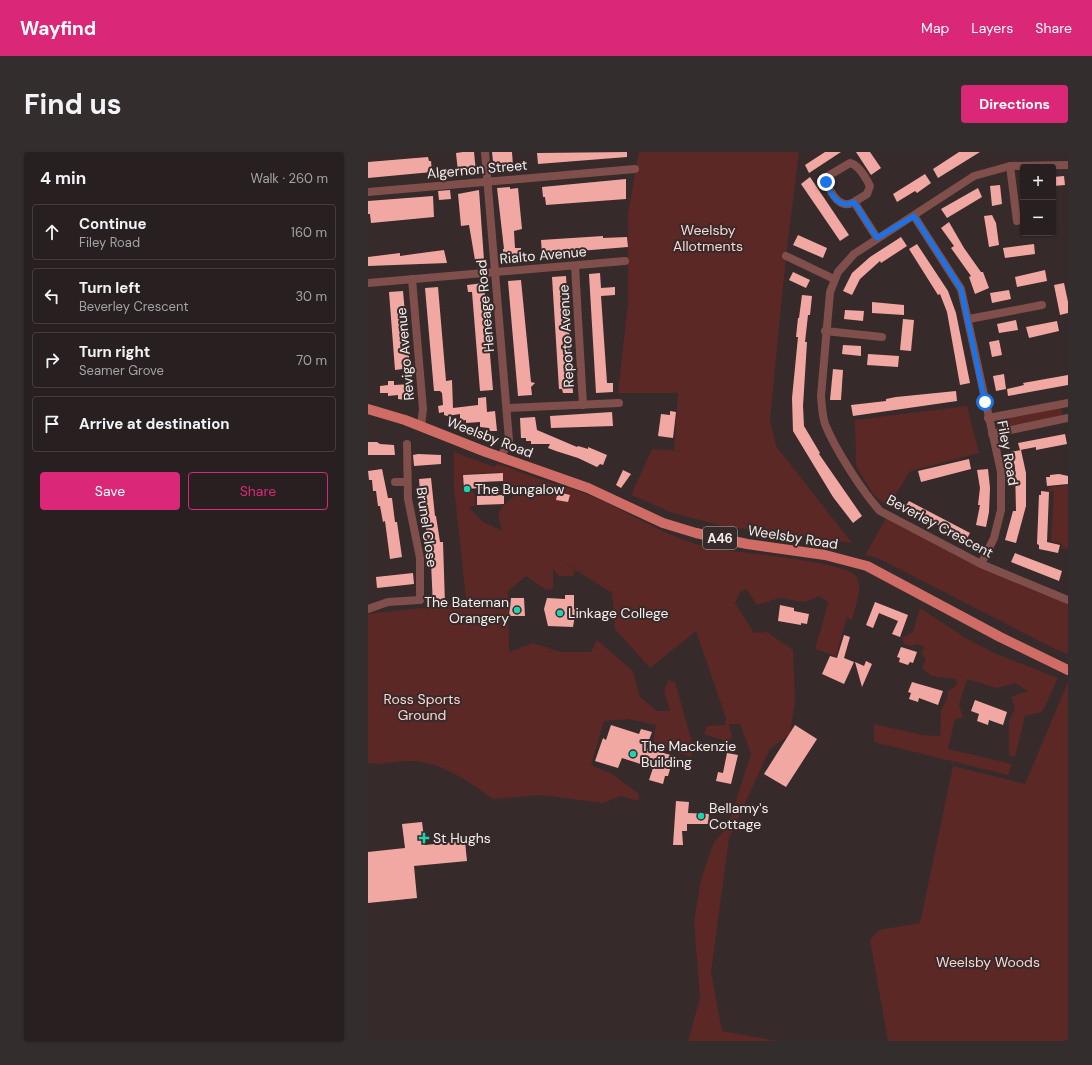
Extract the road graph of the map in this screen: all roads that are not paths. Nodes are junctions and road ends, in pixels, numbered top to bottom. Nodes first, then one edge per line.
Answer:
1 (485, 152) edge
2 (1068, 164) edge
3 (1010, 166) junction
4 (635, 169) dead end
5 (488, 181) junction
6 (368, 192) edge
7 (854, 202) junction
8 (914, 216) junction
9 (1017, 221) dead end
10 (877, 238) junction
11 (786, 256) dead end
12 (625, 261) dead end
13 (575, 266) junction
14 (495, 272) junction
15 (412, 279) junction
16 (834, 279) junction
17 (368, 283) edge
18 (1042, 305) dead end
19 (968, 319) junction
20 (825, 330) junction
21 (882, 337) dead end
22 (619, 403) dead end
23 (1068, 403) edge
24 (583, 405) junction
25 (507, 408) junction
26 (368, 409) edge
27 (988, 418) junction
28 (1068, 418) edge
29 (421, 426) junction
30 (992, 434) junction
31 (407, 444) dead end
32 (501, 457) junction
33 (395, 482) dead end
34 (407, 482) junction
35 (981, 564) junction
36 (1068, 600) edge
37 (368, 609) edge
38 (1068, 670) edge

1 - 5 street, Heneage Road
2 - 3 street, Beverley Crescent
3 - 8 street, Beverley Crescent
3 - 9 street
4 - 5 street, Algernon Street
5 - 6 street, Algernon Street
5 - 14 street, Heneage Road
7 - 7 street
7 - 10 street
8 - 10 street, Beverley Crescent
8 - 19 street, Filey Road
10 - 16 street, Beverley Crescent
11 - 16 street
12 - 13 street, Rialto Avenue
13 - 14 street, Rialto Avenue
13 - 24 street, Reporto Avenue
14 - 15 street, Rialto Avenue
14 - 25 street, Heneage Road
15 - 17 street, Rialto Avenue
15 - 29 street, Revigo Avenue
16 - 20 street, Beverley Crescent
18 - 19 street
19 - 27 street, Filey Road
20 - 21 street
20 - 35 street, Beverley Crescent
22 - 24 street
23 - 27 street
24 - 25 street
25 - 32 street, Heneage Road
26 - 29 main road, Weelsby Road / A46
27 - 30 street, Filey Road
28 - 30 street
29 - 32 main road, Weelsby Road / A46
30 - 35 street, Filey Road
31 - 34 street, Brunel Close
32 - 38 main road, Weelsby Road / A46
33 - 34 street, Brunel Close
34 - 37 street, Brunel Close
35 - 36 street, Beverley Crescent

